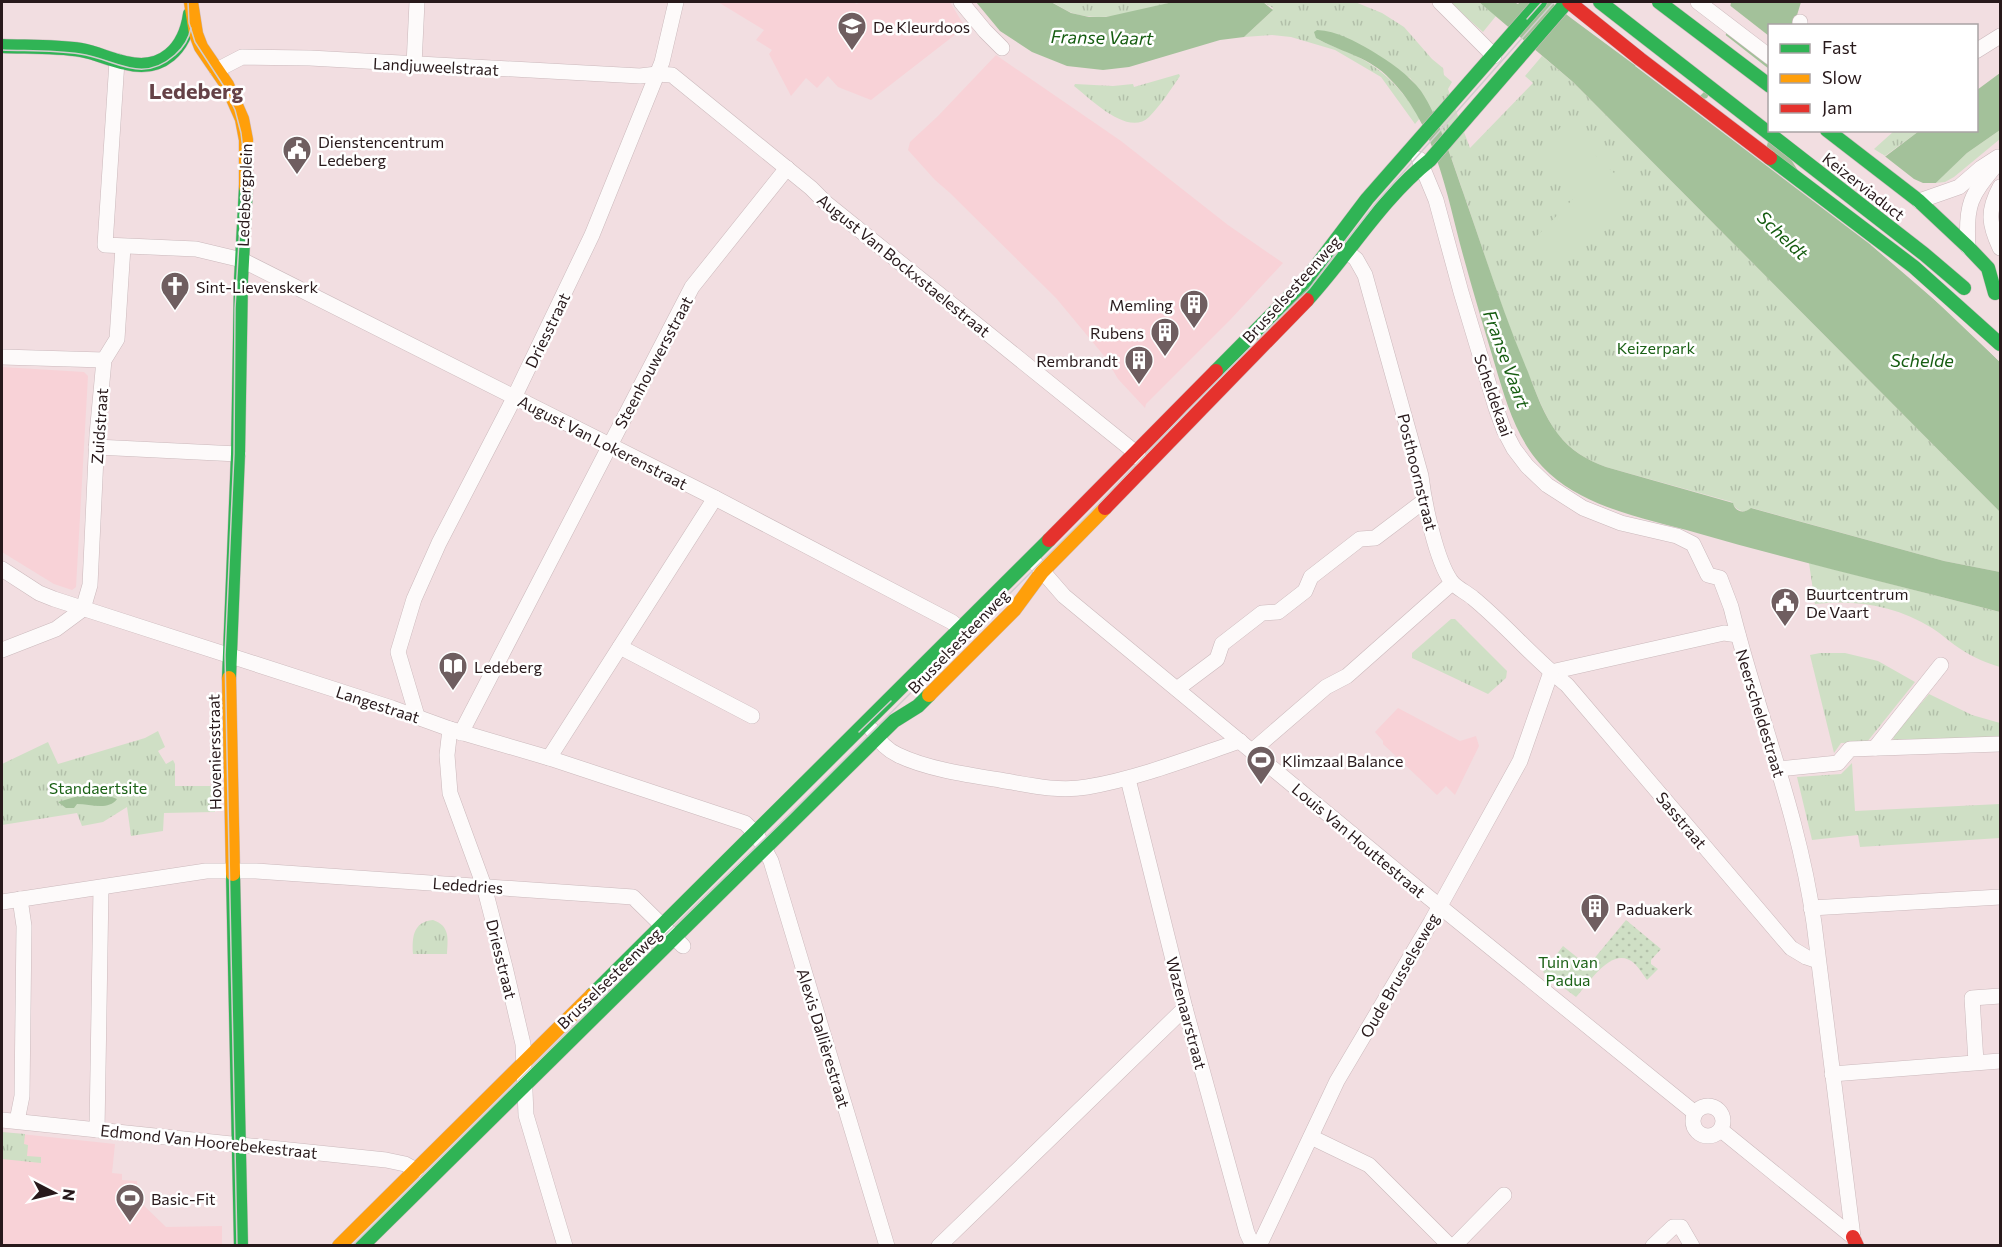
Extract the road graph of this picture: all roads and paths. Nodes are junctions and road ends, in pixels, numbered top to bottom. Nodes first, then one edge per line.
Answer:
1 (191, 2) edge
2 (417, 2) edge
3 (676, 2) edge
4 (962, 2) edge
5 (1440, 2) edge
6 (1540, 2) edge
7 (1600, 2) edge
8 (1659, 2) edge
9 (1698, 2) edge
10 (1566, 3) edge
11 (2001, 36) edge
12 (2, 46) edge
13 (1002, 48) dead end
14 (1978, 50) edge
15 (1494, 56) junction
16 (1768, 56) edge
17 (117, 61) junction
18 (414, 65) junction
19 (217, 70) junction
20 (657, 74) junction
21 (1768, 84) edge
22 (1830, 132) edge
23 (1417, 142) junction
24 (2001, 156) edge
25 (2001, 160) edge
26 (1426, 163) junction
27 (787, 168) junction
28 (2001, 187) edge
29 (1919, 201) junction
30 (1334, 242) junction
31 (123, 247) junction
32 (1968, 247) junction
33 (2001, 248) edge
34 (1347, 252) junction
35 (242, 260) junction
36 (1967, 292) dead end
37 (1998, 295) edge
38 (2001, 344) edge
39 (2, 357) edge
40 (104, 360) junction
41 (514, 397) junction
42 (609, 445) junction
43 (96, 447) junction
44 (238, 454) junction
45 (1135, 454) junction
46 (1147, 465) junction
47 (715, 498) junction
48 (1424, 501) junction
49 (1031, 558) junction
50 (2, 569) edge
51 (1042, 572) junction
52 (1452, 583) junction
53 (83, 609) junction
54 (960, 629) junction
55 (1738, 634) junction
56 (620, 647) junction
57 (2, 650) edge
58 (229, 656) junction
59 (1941, 665) dead end
60 (1551, 672) junction
61 (1177, 689) junction
62 (417, 716) junction
63 (752, 716) dead end
64 (866, 721) junction
65 (456, 731) junction
66 (877, 738) junction
67 (2001, 744) edge
68 (1246, 746) junction
69 (1875, 748) junction
70 (549, 758) junction
71 (1778, 769) junction
72 (1128, 779) junction
73 (756, 833) junction
74 (765, 849) junction
75 (233, 870) junction
76 (484, 886) junction
77 (101, 888) junction
78 (2001, 897) edge
79 (20, 899) junction
80 (2, 902) edge
81 (1439, 906) junction
82 (1812, 908) junction
83 (662, 926) junction
84 (679, 942) junction
85 (1818, 961) junction
86 (2001, 996) edge
87 (1185, 1008) junction
88 (2001, 1061) edge
89 (1976, 1062) junction
90 (522, 1064) junction
91 (1832, 1074) junction
92 (524, 1087) junction
93 (9, 1120) edge
94 (97, 1130) junction
95 (1311, 1137) junction
96 (239, 1144) junction
97 (416, 1170) junction
98 (1504, 1195) dead end
99 (1855, 1241) edge
100 (240, 1245) edge
101 (339, 1245) edge
102 (362, 1245) edge
103 (565, 1245) edge
104 (886, 1245) edge
105 (939, 1245) edge
106 (1253, 1245) edge
107 (1260, 1245) edge
108 (1452, 1245) edge
109 (1653, 1245) edge
110 (1692, 1245) edge

1 - 17 main road
1 - 19 main road, Ledebergplein
2 - 18 street
3 - 20 street, Driesstraat
4 - 13 street
5 - 15 street
6 - 15 main road, Brusselsesteenweg
7 - 36 main road, Keizerviaduct
8 - 21 main road
9 - 16 street
10 - 26 main road, Brusselsesteenweg
10 - 38 main road
11 - 14 street
12 - 17 main road
15 - 23 main road, Brusselsesteenweg
17 - 31 street
18 - 19 street, Landjuweelstraat
18 - 20 street, Landjuweelstraat
19 - 35 main road, Ledebergplein
20 - 27 street, August Van Bockxstaelestraat
20 - 41 street, Driesstraat
22 - 29 main road
23 - 26 street
23 - 30 main road, Brusselsesteenweg
24 - 29 street
25 - 32 street
26 - 34 main road, Brusselsesteenweg
26 - 55 street, Scheldekaai
27 - 42 street, Steenhouwersstraat
27 - 45 street, August Van Bockxstaelestraat
28 - 33 street
29 - 32 main road
30 - 34 street, Posthoornstraat
30 - 45 main road, Brusselsesteenweg
31 - 35 street, Ledebergplein
31 - 40 street, Zuidstraat
32 - 37 main road
34 - 46 main road, Brusselsesteenweg
34 - 48 street, Posthoornstraat
35 - 41 street, August Van Lokerenstraat
35 - 44 main road, Hoveniersstraat
39 - 40 street
40 - 43 street, Zuidstraat
41 - 42 street, August Van Lokerenstraat
41 - 62 street, Driesstraat
42 - 47 street, August Van Lokerenstraat
42 - 65 street, Steenhouwersstraat
43 - 44 street
43 - 53 street, Zuidstraat
44 - 58 main road, Hoveniersstraat
45 - 46 street, August Van Bockxstaelestraat
45 - 49 main road, Brusselsesteenweg
46 - 51 main road, Brusselsesteenweg
47 - 54 street, August Van Lokerenstraat
47 - 56 street
48 - 52 street, Posthoornstraat
48 - 61 street
49 - 51 street, Louis Van Houttestraat
49 - 54 main road, Brusselsesteenweg
50 - 53 street, Langestraat
51 - 61 street, Louis Van Houttestraat
51 - 66 main road, Brusselsesteenweg
52 - 60 street
52 - 68 street
53 - 57 street
53 - 58 street, Langestraat
54 - 64 main road, Brusselsesteenweg
55 - 60 street, Neerscheldestraat
55 - 71 street, Neerscheldestraat
56 - 63 street
56 - 70 street
58 - 62 street, Langestraat
58 - 75 main road, Hoveniersstraat
59 - 69 street
60 - 81 street, Oude Brusselseweg
60 - 85 street, Sasstraat
61 - 68 street, Louis Van Houttestraat
62 - 65 street, Langestraat
64 - 66 street
64 - 73 main road, Brusselsesteenweg
65 - 70 street, Langestraat
65 - 76 street, Driesstraat
66 - 72 street
66 - 74 main road, Brusselsesteenweg
67 - 69 street
68 - 72 street
68 - 81 street, Louis Van Houttestraat
69 - 71 street
70 - 73 street, Langestraat
71 - 82 street, Neerscheldestraat
72 - 87 street, Wazenaarstraat
73 - 74 street, Alexis Dallièrestraat
73 - 83 main road, Brusselsesteenweg
74 - 84 main road, Brusselsesteenweg
74 - 104 street, Alexis Dallièrestraat
75 - 76 street, Lededries
75 - 77 street, Lededries
75 - 96 main road, Hoveniersstraat
76 - 83 street, Lededries
76 - 90 street, Driesstraat
77 - 79 street, Lededries
77 - 94 street
78 - 82 street
79 - 80 street, Lededries
79 - 93 street
81 - 95 street, Oude Brusselseweg
81 - 99 street, Louis Van Houttestraat
82 - 85 street, Neerscheldestraat
83 - 84 street, Lededries
83 - 90 main road, Brusselsesteenweg
84 - 92 main road, Brusselsesteenweg
85 - 91 street, Neerscheldestraat
86 - 89 street
87 - 105 street
87 - 106 street, Wazenaarstraat
88 - 89 street
89 - 91 street
90 - 92 street, Driesstraat
90 - 97 main road, Brusselsesteenweg
91 - 99 street, Neerscheldestraat
92 - 102 main road, Brusselsesteenweg
92 - 103 street, Driesstraat
93 - 94 street, Edmond Van Hoorebekestraat
94 - 96 street, Edmond Van Hoorebekestraat
95 - 107 street, Oude Brusselseweg
95 - 108 street
96 - 97 street, Edmond Van Hoorebekestraat
96 - 100 main road, Hoveniersstraat
97 - 101 main road, Brusselsesteenweg
98 - 108 street
109 - 110 street

